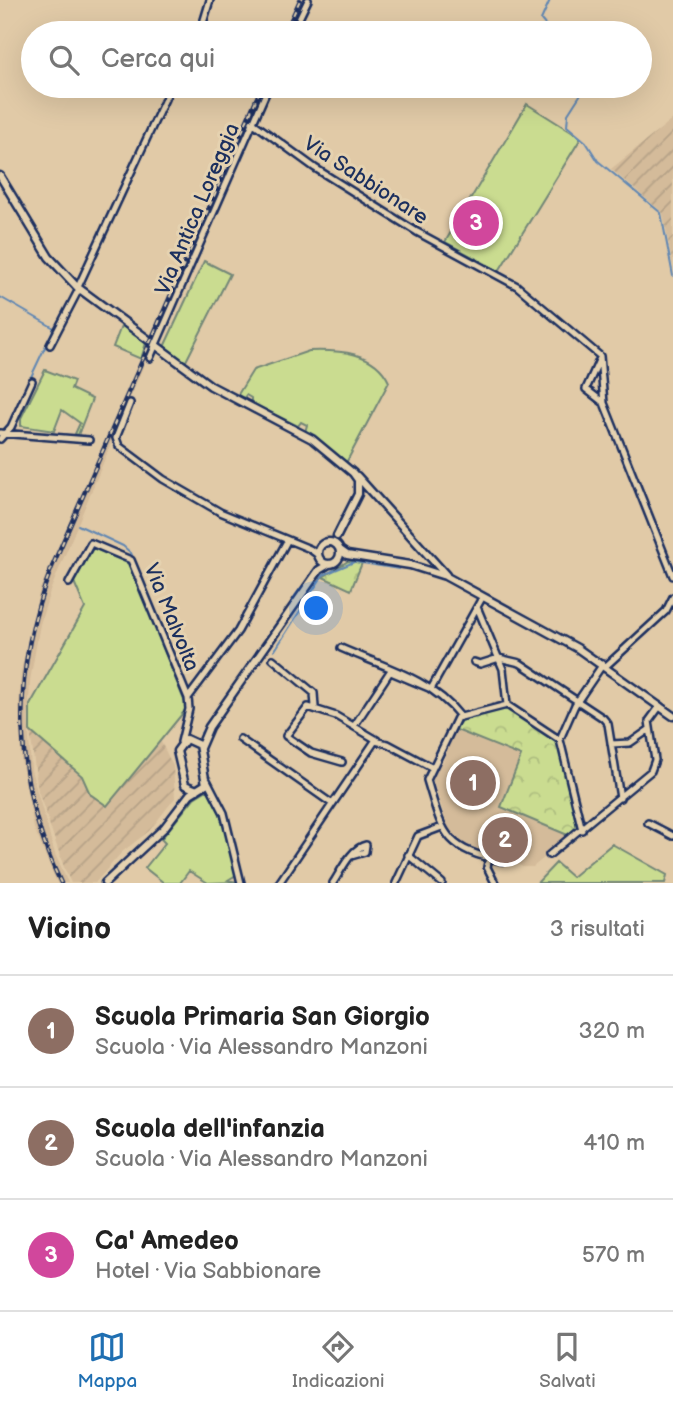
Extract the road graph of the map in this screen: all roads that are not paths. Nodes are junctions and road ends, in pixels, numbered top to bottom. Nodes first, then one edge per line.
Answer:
1 (210, 0) edge
2 (307, 0) edge
3 (204, 21) edge
4 (297, 21) edge
5 (166, 98) edge
6 (263, 98) edge
7 (252, 122) junction
8 (0, 176) edge
9 (79, 288) junction
10 (50, 345) dead end
11 (157, 346) junction
12 (150, 358) dead end
13 (600, 358) junction
14 (32, 381) dead end
15 (130, 403) dead end
16 (604, 403) junction
17 (3, 433) edge
18 (0, 439) edge
19 (89, 440) dead end
20 (352, 471) junction
21 (373, 494) junction
22 (358, 496) junction
23 (349, 511) junction
24 (337, 536) junction
25 (287, 541) junction
26 (329, 541) junction
27 (320, 546) junction
28 (339, 548) junction
29 (310, 549) junction
30 (347, 555) junction
31 (427, 556) junction
32 (318, 557) junction
33 (338, 561) junction
34 (328, 564) junction
35 (425, 569) junction
36 (319, 570) junction
37 (673, 576) edge
38 (453, 581) junction
39 (69, 583) dead end
40 (673, 597) edge
41 (482, 598) junction
42 (477, 607) junction
43 (341, 648) dead end
44 (499, 658) junction
45 (272, 659) dead end
46 (474, 662) dead end
47 (605, 665) junction
48 (391, 671) junction
49 (431, 689) junction
50 (188, 698) junction
51 (578, 700) junction
52 (507, 705) junction
53 (660, 706) junction
54 (314, 707) junction
55 (460, 716) junction
56 (673, 716) edge
57 (354, 726) junction
58 (650, 729) junction
59 (184, 732) junction
60 (203, 736) junction
61 (240, 739) dead end
62 (560, 739) junction
63 (192, 740) junction
64 (378, 740) junction
65 (181, 742) junction
66 (611, 744) junction
67 (200, 748) junction
68 (342, 762) dead end
69 (430, 767) junction
70 (207, 779) junction
71 (186, 786) junction
72 (199, 790) junction
73 (214, 790) junction
74 (620, 797) junction
75 (184, 801) junction
76 (331, 803) junction
77 (648, 824) dead end
78 (442, 827) junction
79 (582, 830) junction
80 (673, 836) edge
81 (408, 855) junction
82 (550, 855) dead end
83 (351, 856) dead end
84 (489, 858) junction
85 (503, 861) dead end
86 (440, 882) edge
87 (105, 883) edge
88 (241, 883) edge
89 (279, 883) edge
90 (333, 883) edge
91 (396, 883) edge
92 (495, 883) edge

1 - 3 street
2 - 4 street
5 - 9 street
6 - 7 street, Via Antica Loreggia
7 - 11 street, Via Antica Loreggia
7 - 13 street, Via Sabbionare
8 - 9 street
9 - 10 street
9 - 11 street
11 - 12 street, Via Antica Loreggia
11 - 20 street
13 - 16 street
13 - 16 street
14 - 17 street
15 - 25 street
16 - 37 street
17 - 18 street
17 - 19 street
20 - 21 street
20 - 22 street
20 - 23 street
21 - 22 street
21 - 31 street
22 - 23 street
23 - 24 street
24 - 26 street
24 - 28 street
25 - 29 street
25 - 50 street
26 - 27 street
26 - 28 street
27 - 29 street
27 - 32 street
28 - 30 street
28 - 33 street
29 - 32 street
30 - 33 street
30 - 35 street
31 - 35 street
31 - 38 street
32 - 34 street
32 - 36 street
33 - 34 street
34 - 36 street
35 - 38 street
36 - 60 street
38 - 41 street
39 - 50 street, Via Malvolta
40 - 47 street
41 - 42 street
41 - 47 street
42 - 44 street
42 - 49 street
43 - 48 street
44 - 46 street
44 - 51 street
44 - 52 street
45 - 54 street
47 - 51 street
47 - 53 street
48 - 49 street
48 - 57 street
49 - 55 street
50 - 59 street, Via Malvolta
51 - 62 street
51 - 66 street
52 - 55 street
52 - 62 street
53 - 56 street
53 - 58 street
54 - 57 street
54 - 68 street
55 - 69 street
57 - 64 street
58 - 66 street
58 - 74 street
59 - 63 street
59 - 65 street, Via Malvolta
60 - 63 street
60 - 67 street
61 - 76 street
62 - 79 street
63 - 65 street
63 - 67 street
64 - 69 street
64 - 76 street
65 - 71 street
66 - 74 street
67 - 70 street
69 - 78 street
70 - 72 street
70 - 73 street
71 - 72 street
71 - 75 street
72 - 73 street
72 - 75 street
73 - 88 street
74 - 79 street
75 - 87 street
76 - 89 street
77 - 80 street
78 - 81 street
78 - 84 street
79 - 82 street
81 - 86 street
81 - 91 street
83 - 90 street
84 - 85 street
84 - 92 street

